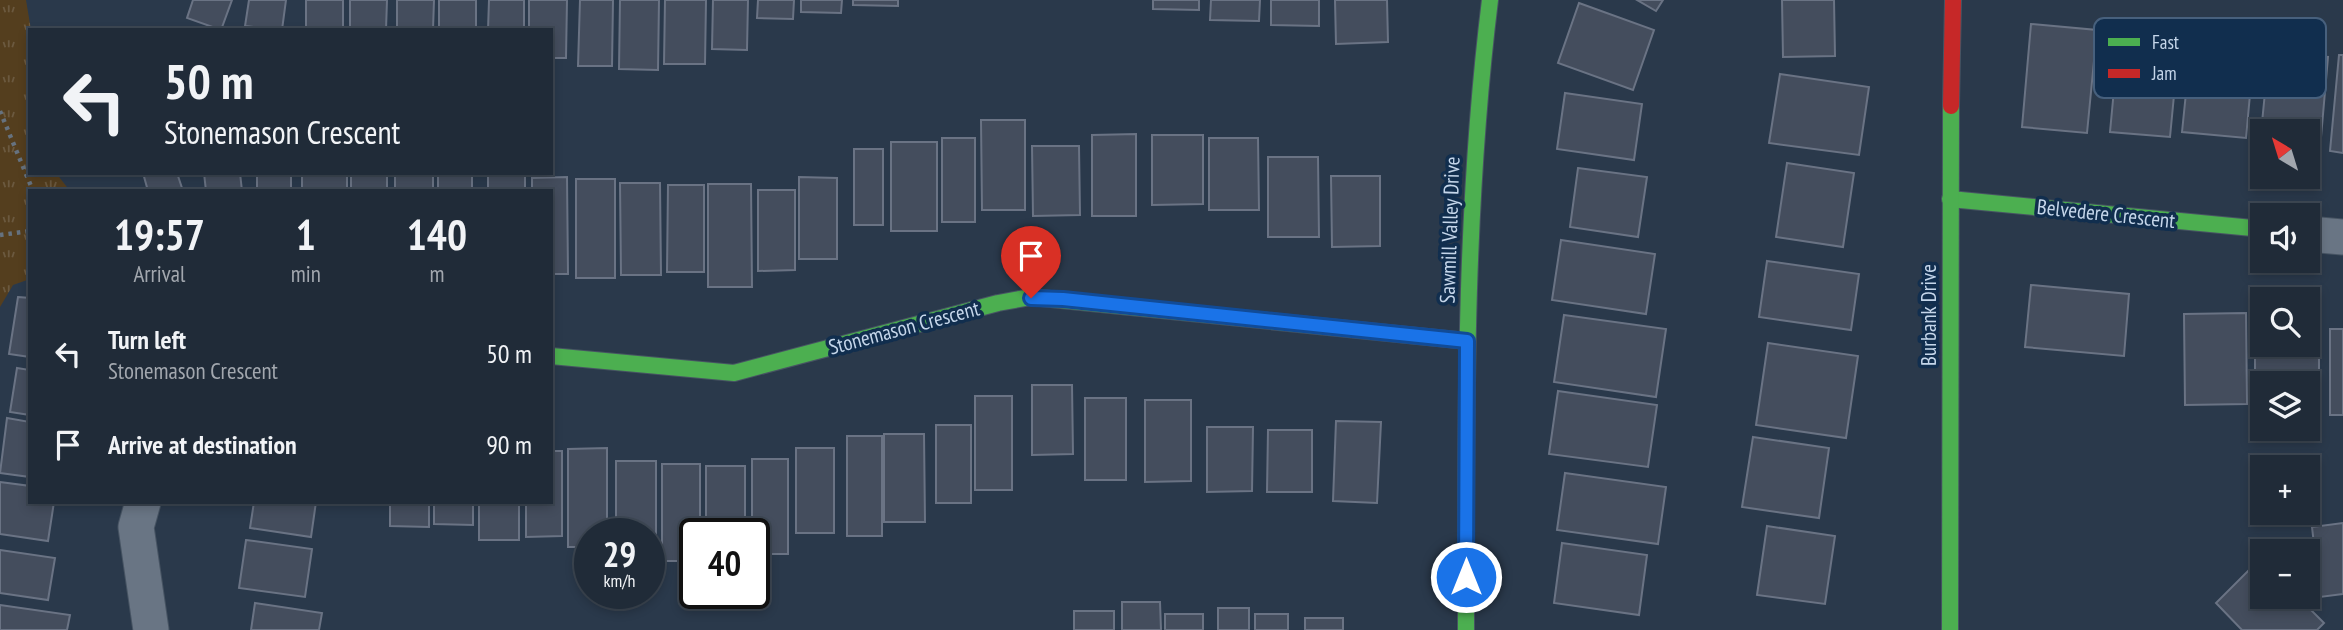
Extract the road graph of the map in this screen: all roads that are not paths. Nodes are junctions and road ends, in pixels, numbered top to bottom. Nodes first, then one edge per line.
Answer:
1 (1490, 0) edge
2 (1953, 0) edge
3 (1950, 199) junction
4 (2250, 228) edge
5 (2320, 235) edge
6 (2343, 237) edge
7 (1467, 341) junction
8 (553, 356) edge
9 (142, 504) edge
10 (151, 630) edge
11 (1466, 630) edge
12 (1950, 630) edge

1 - 7 street, Sawmill Valley Drive
2 - 3 street, Burbank Drive
3 - 4 street, Belvedere Crescent
3 - 12 street, Burbank Drive
5 - 6 street
7 - 8 street, Stonemason Crescent
7 - 11 street, Sawmill Valley Drive
9 - 10 street

